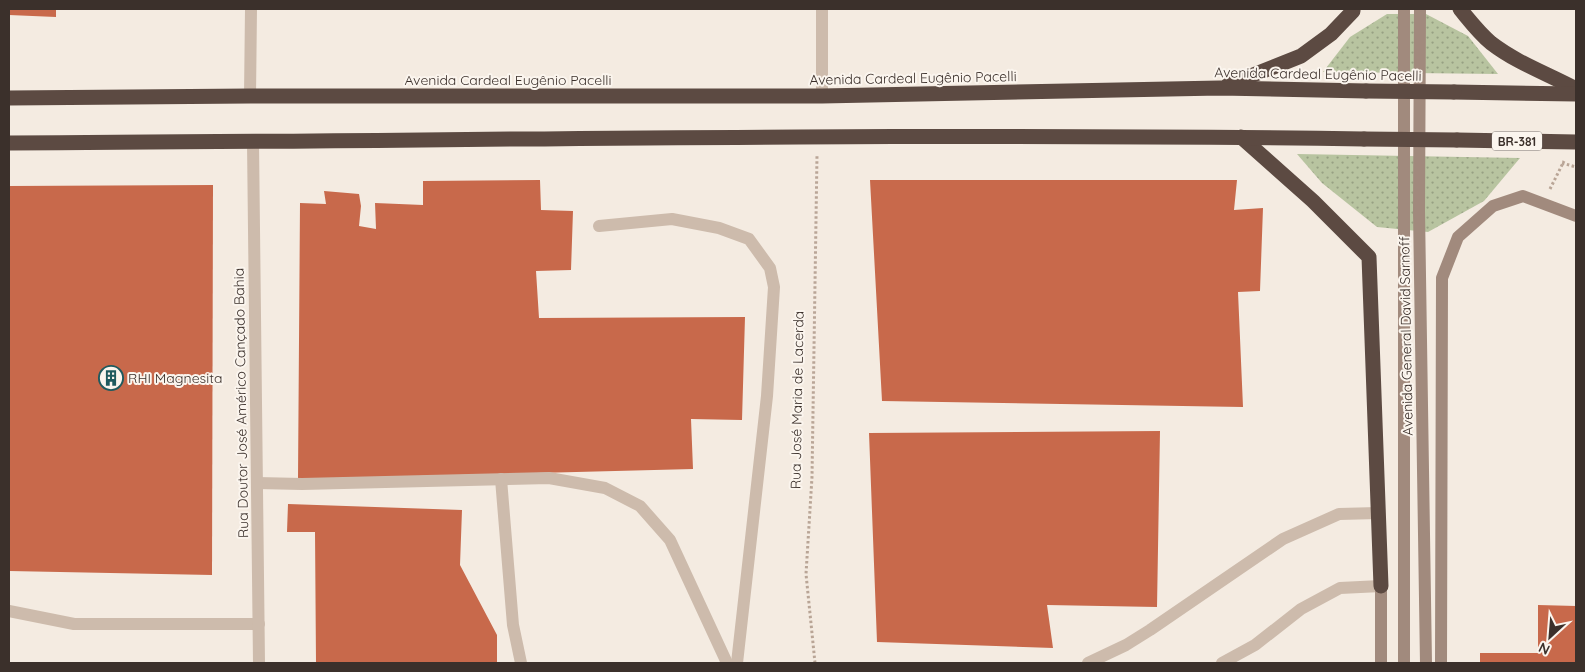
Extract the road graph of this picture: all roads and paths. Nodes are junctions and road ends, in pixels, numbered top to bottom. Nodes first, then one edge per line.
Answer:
1 (251, 9) edge
2 (822, 9) edge
3 (1353, 9) edge
4 (1404, 9) edge
5 (1420, 9) edge
6 (1460, 9) edge
7 (1220, 88) junction
8 (1576, 89) edge
9 (1576, 94) edge
10 (250, 96) junction
11 (822, 96) junction
12 (9, 98) edge
13 (818, 137) junction
14 (1241, 137) junction
15 (253, 142) junction
16 (1574, 142) edge
17 (9, 144) edge
18 (1562, 164) junction
19 (1576, 167) edge
20 (1543, 203) junction
21 (1576, 216) edge
22 (599, 226) dead end
23 (500, 479) junction
24 (257, 483) junction
25 (1378, 513) junction
26 (1381, 586) junction
27 (9, 611) edge
28 (258, 624) junction
29 (259, 663) edge
30 (521, 663) edge
31 (726, 663) edge
32 (736, 663) edge
33 (815, 663) edge
34 (1088, 663) edge
35 (1222, 663) edge
36 (1381, 663) edge
37 (1404, 663) edge
38 (1426, 663) edge
39 (1441, 663) edge

1 - 10 street
2 - 11 street
3 - 7 highway
4 - 37 street, Avenida General David Sarnoff
5 - 38 street, Avenida General David Sarnoff
6 - 8 highway
7 - 9 highway, Avenida Cardeal Eugênio Pacelli, bridge
7 - 11 highway, Avenida Cardeal Eugênio Pacelli
10 - 11 highway, Avenida Cardeal Eugênio Pacelli
10 - 12 highway, Avenida Cardeal Eugênio Pacelli
13 - 14 highway
13 - 15 highway
13 - 33 path, Rua José Maria de Lacerda
14 - 16 highway, BR-381, bridge
14 - 25 highway
15 - 17 highway
15 - 24 street, Rua Doutor José Américo Cançado Bahia
16 - 18 path
18 - 19 path
18 - 20 path
20 - 21 street
20 - 39 street
22 - 32 street
23 - 24 street
23 - 30 street
23 - 31 street
24 - 28 street, Rua Doutor José Américo Cançado Bahia
25 - 26 highway
25 - 34 street
26 - 35 street
26 - 36 street
27 - 28 street
28 - 29 street, Rua Doutor José Américo Cançado Bahia

